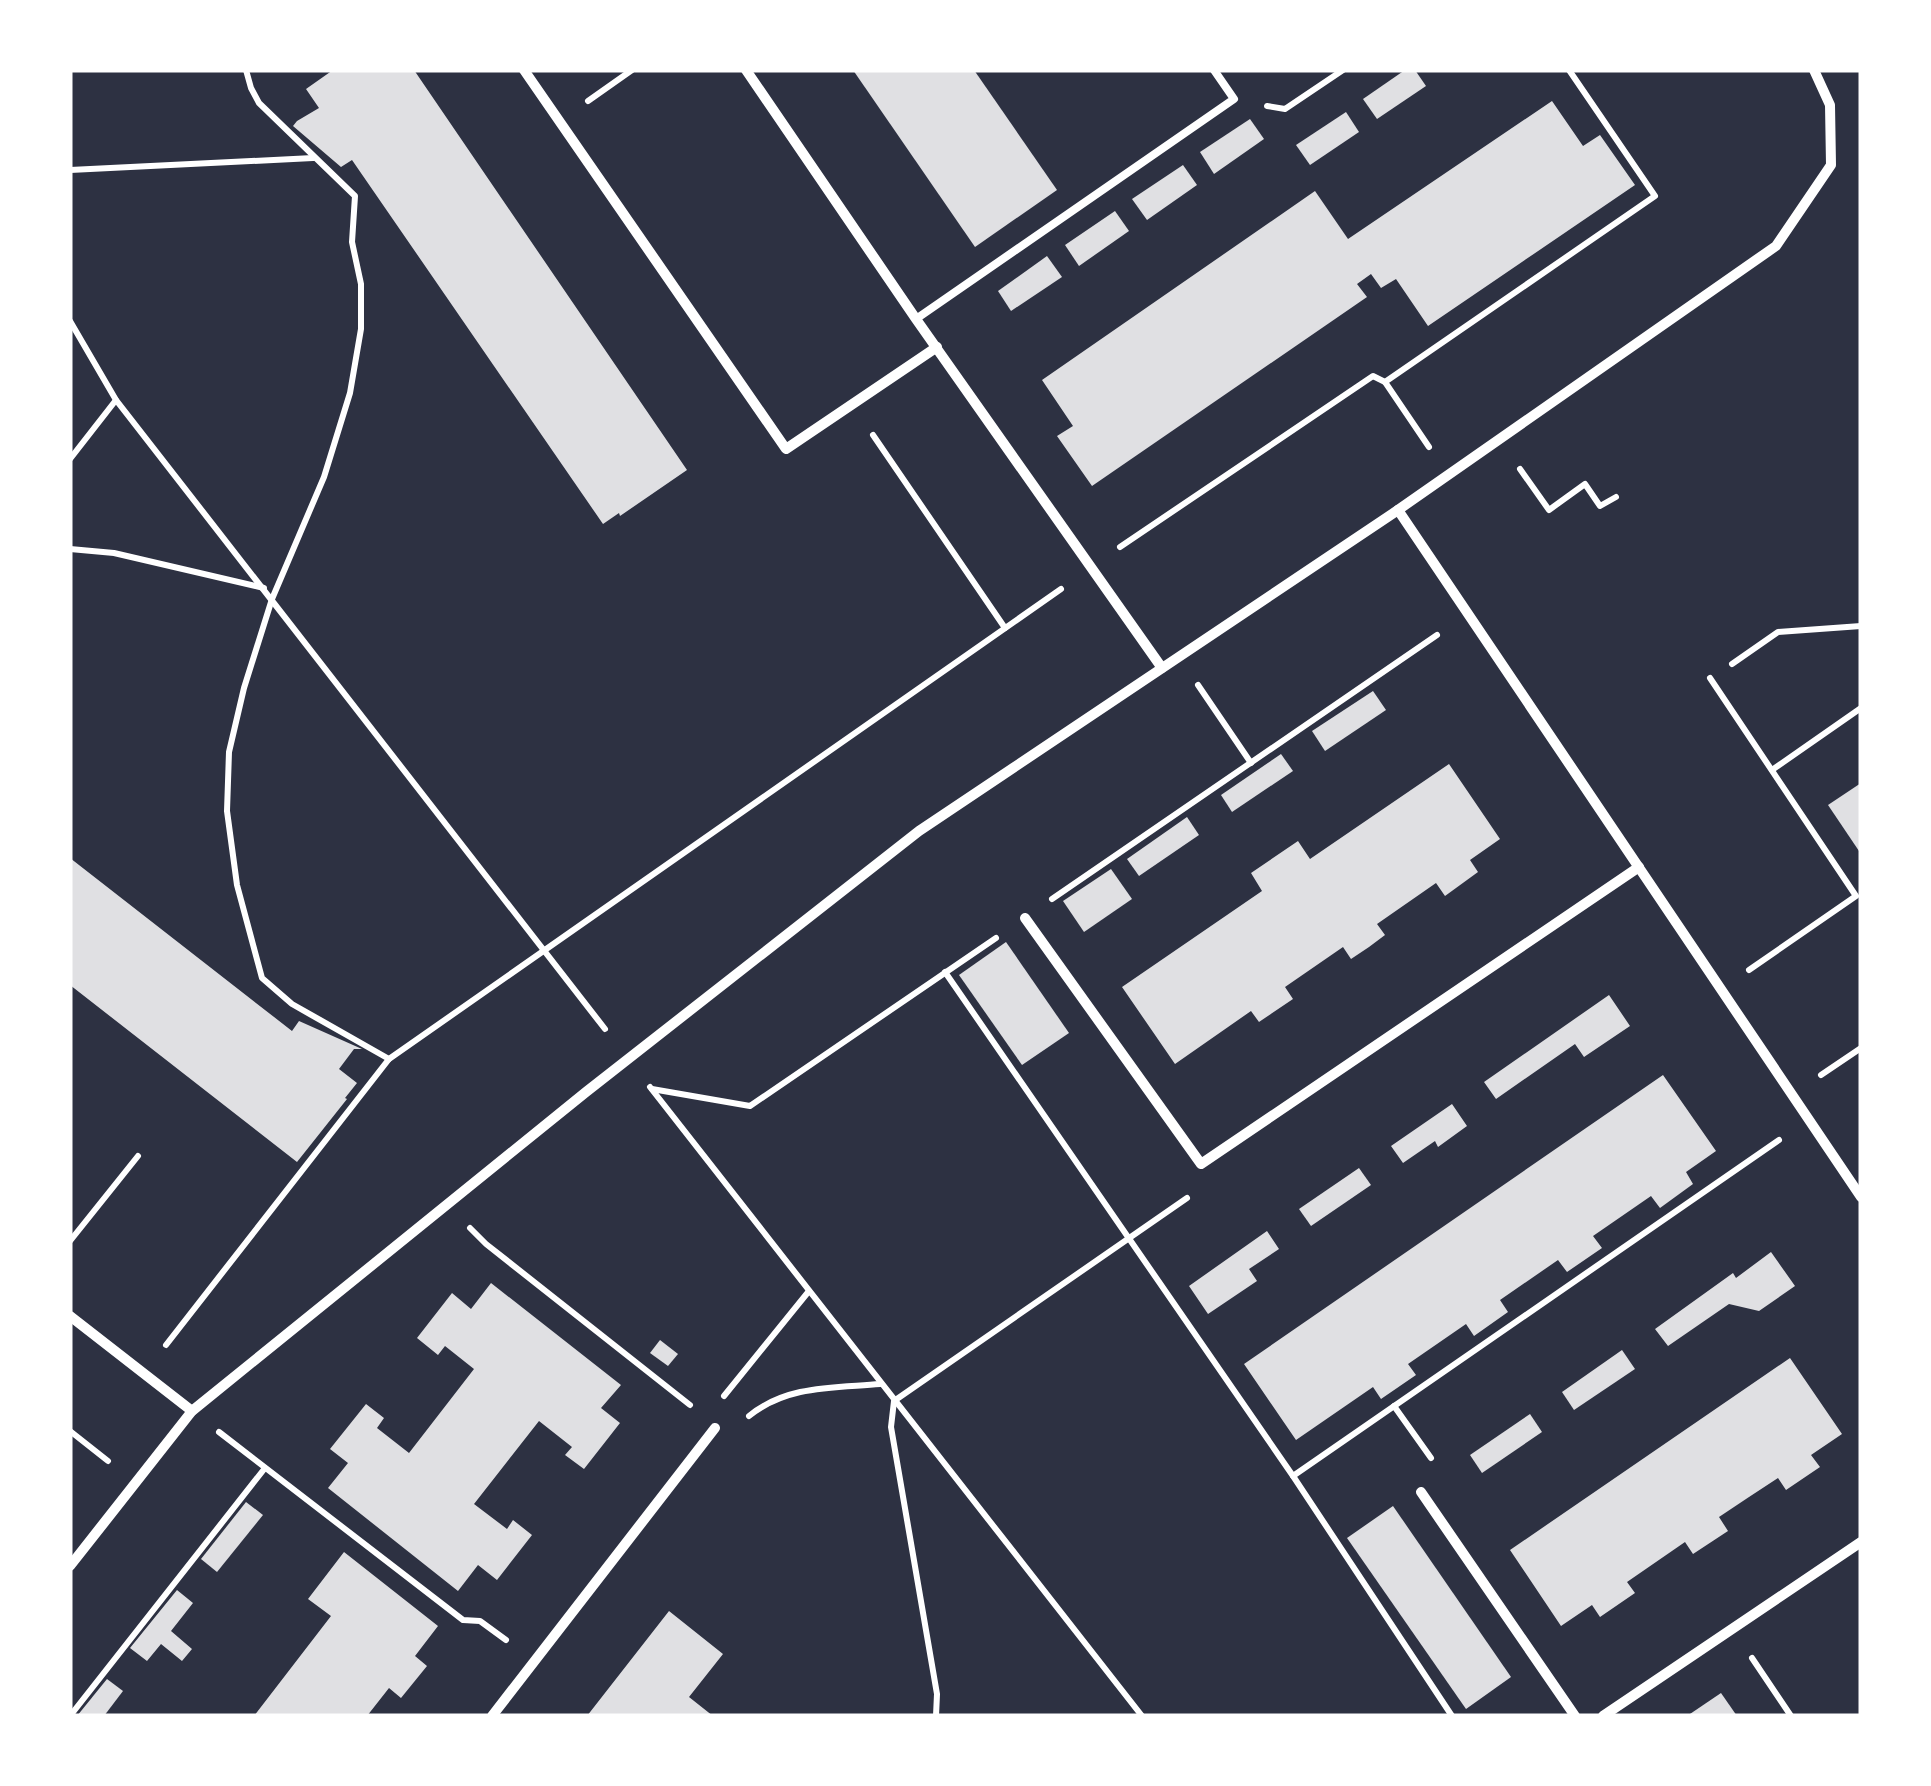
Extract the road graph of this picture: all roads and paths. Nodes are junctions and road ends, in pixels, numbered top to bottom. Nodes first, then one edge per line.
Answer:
1 (246, 70) edge
2 (524, 70) edge
3 (632, 70) edge
4 (746, 70) edge
5 (1214, 70) edge
6 (1343, 70) edge
7 (1569, 70) edge
8 (1814, 70) edge
9 (1234, 99) junction
10 (560, 121) junction
11 (314, 158) junction
12 (70, 170) edge
13 (916, 319) junction
14 (70, 321) edge
15 (937, 347) junction
16 (1385, 382) junction
17 (116, 400) junction
18 (852, 405) junction
19 (1500, 439) junction
20 (70, 458) edge
21 (1448, 475) junction
22 (1616, 497) dead end
23 (1398, 510) junction
24 (70, 549) edge
25 (1092, 567) junction
26 (264, 588) junction
27 (272, 599) junction
28 (1469, 613) junction
29 (1861, 626) edge
30 (1005, 628) junction
31 (1179, 657) junction
32 (1732, 664) dead end
33 (1162, 668) junction
34 (1710, 678) dead end
35 (1861, 708) edge
36 (1251, 763) junction
37 (1772, 770) junction
38 (1639, 867) junction
39 (1024, 918) junction
40 (544, 950) junction
41 (946, 972) junction
42 (1721, 989) junction
43 (1861, 1048) edge
44 (389, 1059) junction
45 (629, 1061) junction
46 (651, 1088) junction
47 (1792, 1094) junction
48 (1808, 1120) junction
49 (138, 1156) dead end
50 (1201, 1164) junction
51 (1861, 1197) edge
52 (451, 1203) junction
53 (1129, 1239) junction
54 (70, 1241) edge
55 (809, 1292) junction
56 (70, 1316) edge
57 (144, 1374) junction
58 (881, 1384) junction
59 (894, 1401) junction
60 (192, 1411) junction
61 (707, 1418) junction
62 (715, 1428) junction
63 (70, 1431) edge
64 (265, 1468) junction
65 (1293, 1476) junction
66 (136, 1483) junction
67 (1420, 1492) dead end
68 (1861, 1542) edge
69 (70, 1566) edge
70 (1731, 1628) junction
71 (534, 1662) junction
72 (70, 1716) edge
73 (492, 1716) edge
74 (936, 1716) edge
75 (1142, 1716) edge
76 (1452, 1716) edge
77 (1575, 1716) edge
78 (1603, 1716) edge
79 (1791, 1716) edge

1 - 11 path
2 - 10 street
3 - 10 path
4 - 13 street
5 - 9 lane
6 - 9 path
7 - 16 path
8 - 19 street
9 - 13 lane
10 - 18 street
11 - 12 path
11 - 27 path
13 - 15 street
14 - 17 path
15 - 18 street
15 - 25 street
16 - 21 path
16 - 25 path
17 - 20 path
17 - 26 path
18 - 30 path
19 - 21 street
19 - 22 path
21 - 23 street
23 - 28 street
23 - 31 street
24 - 26 path
25 - 30 path
25 - 33 street
26 - 27 path
27 - 40 path
27 - 44 path
28 - 36 path
28 - 38 street
29 - 32 path
30 - 40 path
31 - 33 street
31 - 36 path
33 - 45 street
34 - 37 path
35 - 37 path
36 - 39 path
37 - 42 path
38 - 42 street
38 - 50 street
39 - 41 path
39 - 50 street
40 - 44 path
40 - 45 path
41 - 46 path
41 - 53 path
42 - 47 street
43 - 47 path
44 - 57 path
45 - 46 path
45 - 52 street
46 - 55 path
47 - 48 street
48 - 51 street
48 - 65 path
49 - 54 path
50 - 53 path
52 - 60 street
52 - 61 path
53 - 59 path
53 - 65 path
55 - 58 path
55 - 61 path
56 - 57 street
57 - 60 street
58 - 59 path
58 - 62 path
59 - 74 path
59 - 75 path
60 - 64 path
60 - 66 street
61 - 62 path
62 - 71 street
63 - 66 path
64 - 71 path
64 - 72 path
65 - 76 path
66 - 69 street
67 - 77 street
68 - 70 street
70 - 78 street
70 - 79 path
71 - 73 street

